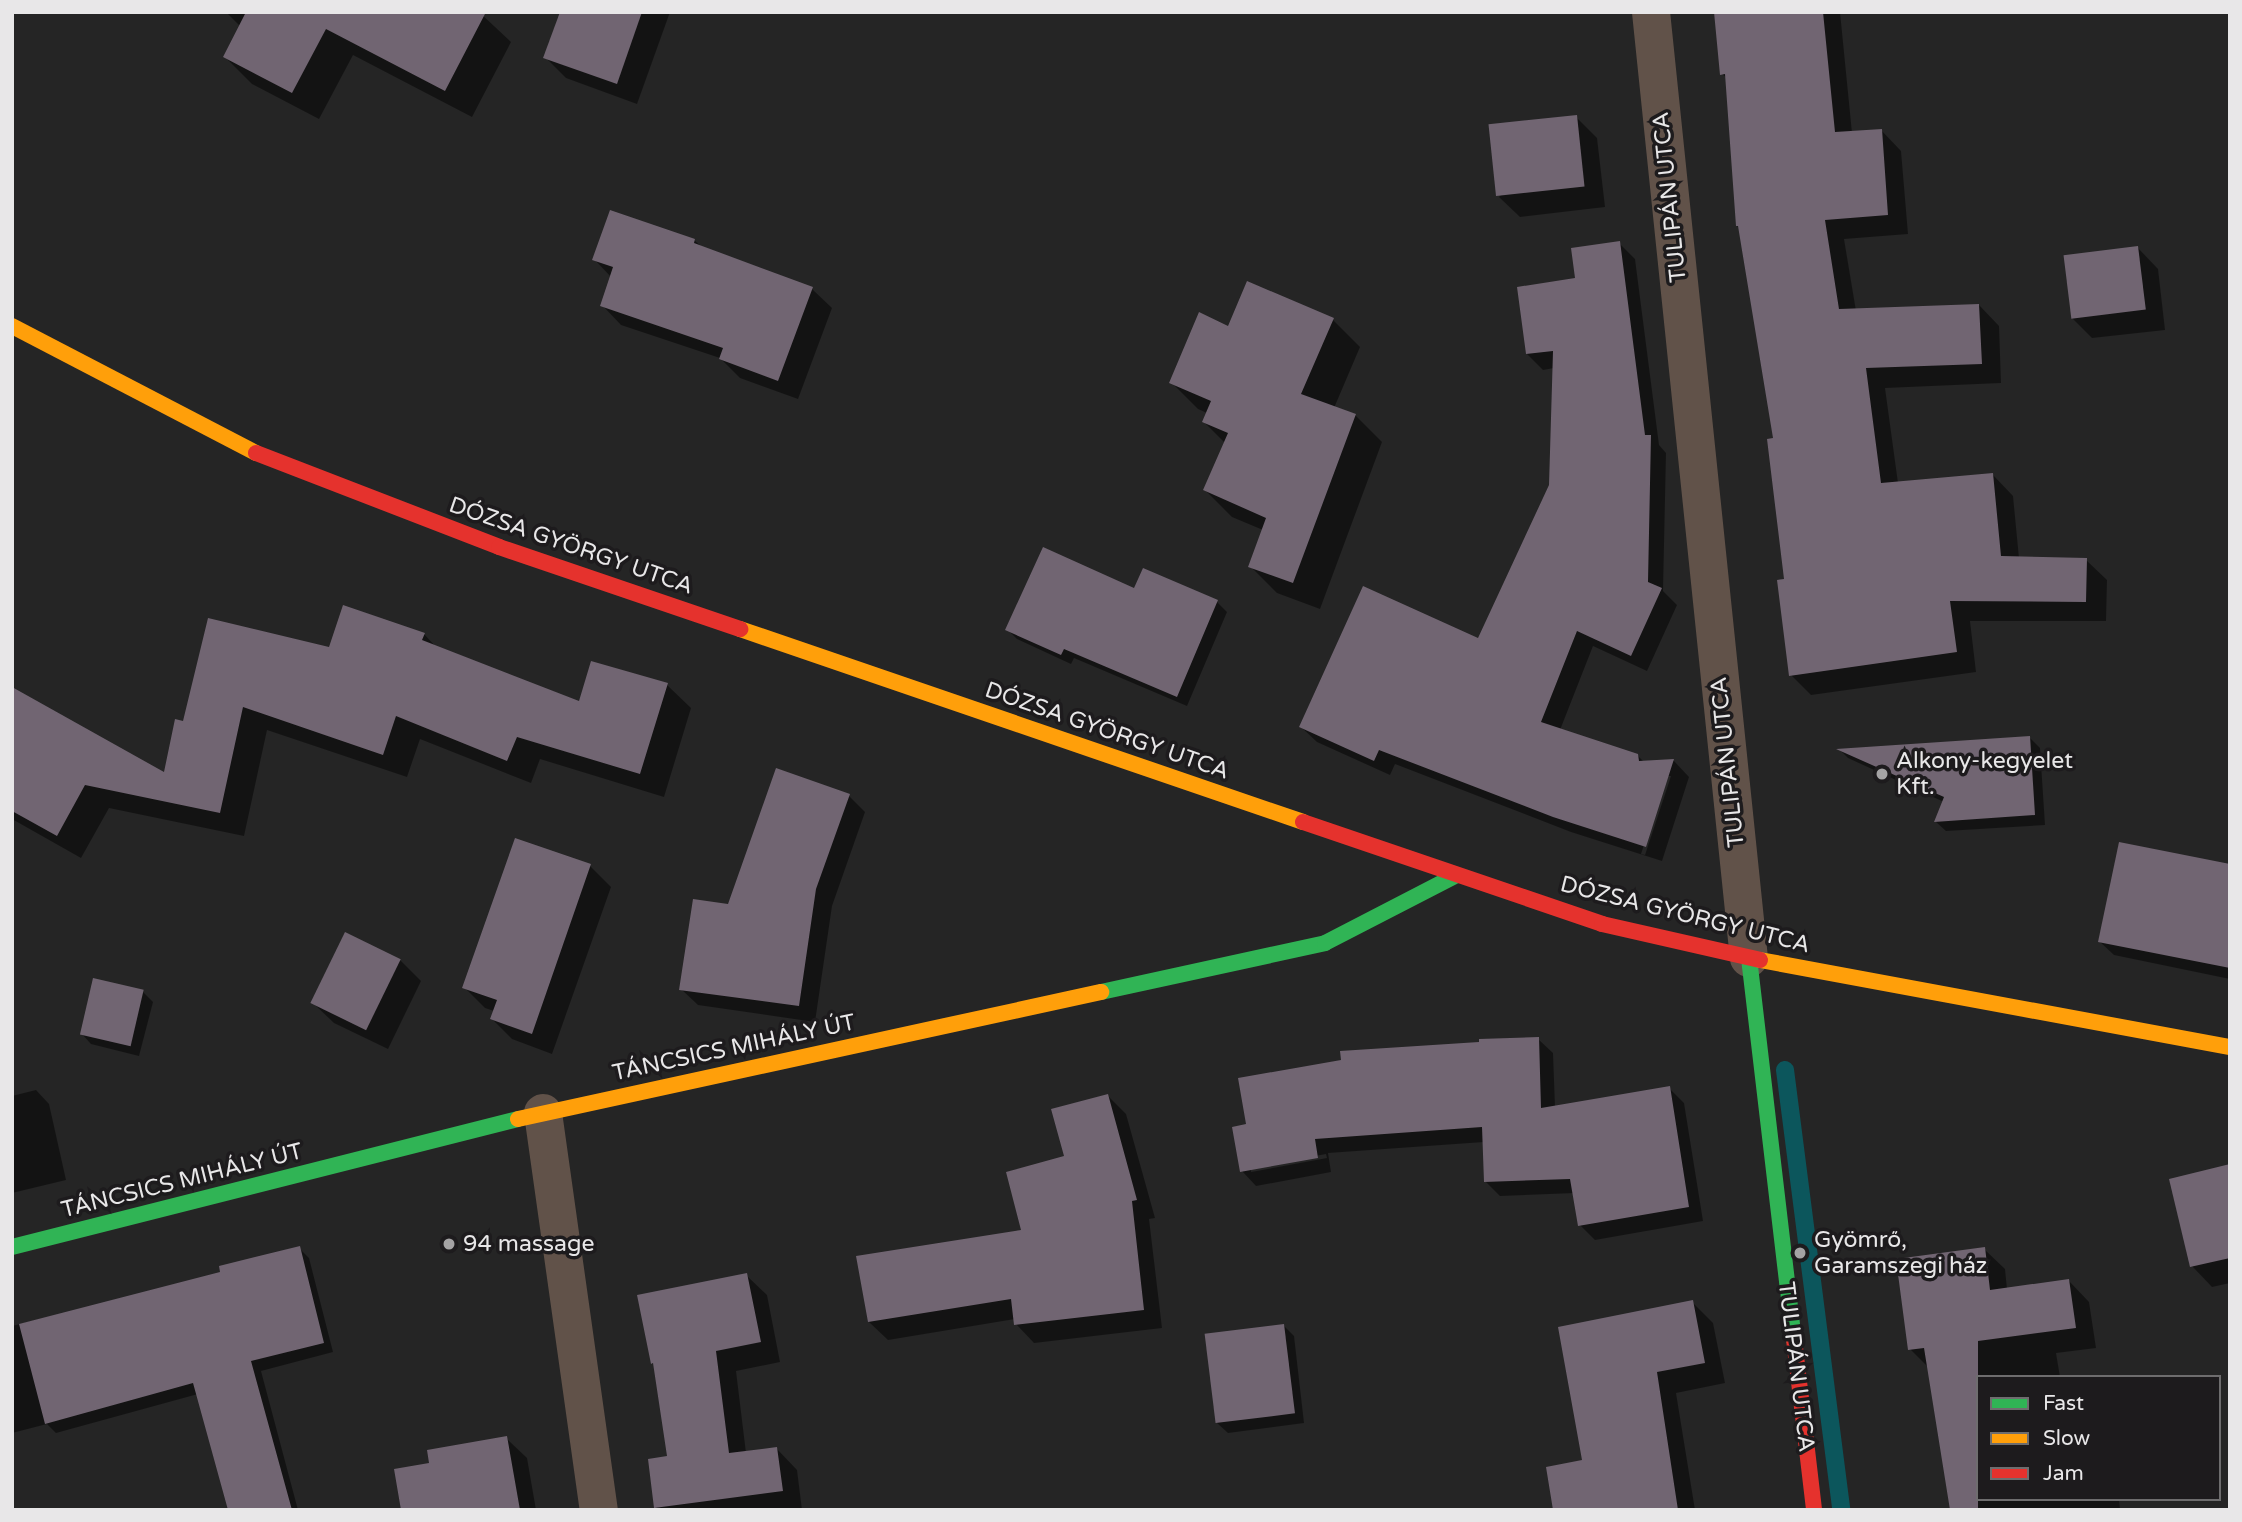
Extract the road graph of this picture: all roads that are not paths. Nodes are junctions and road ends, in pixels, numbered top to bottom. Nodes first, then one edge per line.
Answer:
1 (1651, 12) edge
2 (12, 326) edge
3 (1457, 875) junction
4 (1749, 958) junction
5 (2230, 1047) edge
6 (543, 1112) junction
7 (12, 1247) edge
8 (599, 1510) edge
9 (1814, 1510) edge

1 - 4 street, TULIPÁN UTCA
2 - 3 main road, DÓZSA GYÖRGY UTCA
3 - 4 main road, DÓZSA GYÖRGY UTCA
3 - 6 main road, TÁNCSICS MIHÁLY ÚT
4 - 5 main road, DÓZSA GYÖRGY UTCA
4 - 9 main road, TULIPÁN UTCA
6 - 7 main road, TÁNCSICS MIHÁLY ÚT
6 - 8 street

